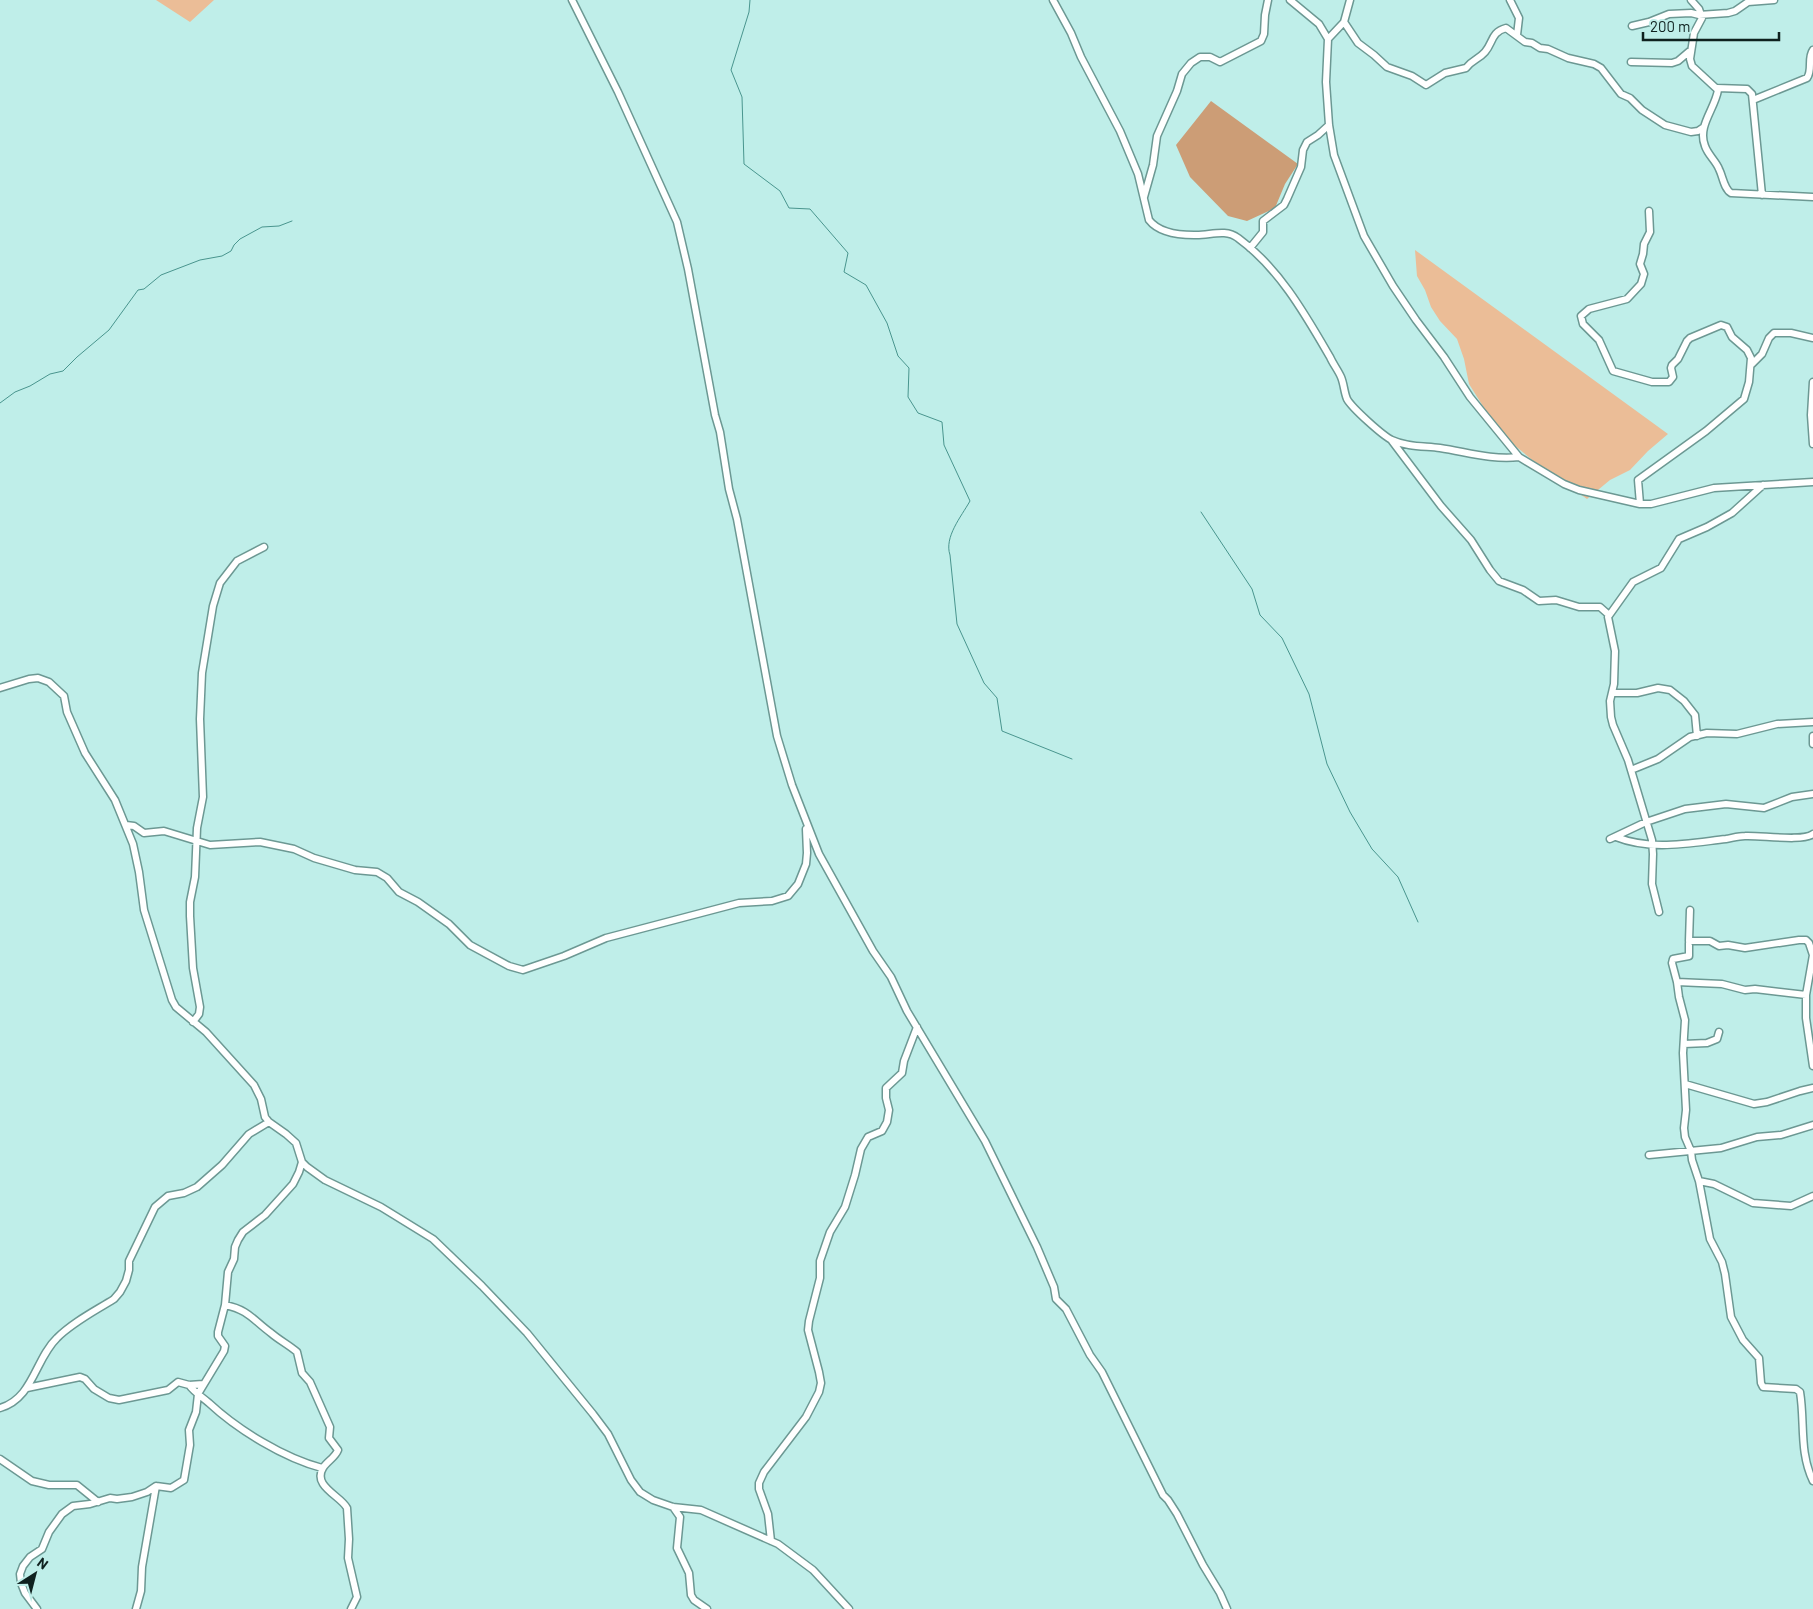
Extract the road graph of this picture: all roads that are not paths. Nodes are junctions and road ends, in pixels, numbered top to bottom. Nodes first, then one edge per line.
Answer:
1 (572, 0) edge
2 (1053, 0) edge
3 (1268, 0) edge
4 (1290, 0) edge
5 (1350, 0) edge
6 (1510, 0) edge
7 (1691, 0) edge
8 (1774, 0) edge
9 (1702, 15) junction
10 (1344, 22) junction
11 (1632, 26) dead end
12 (1517, 35) junction
13 (1328, 39) junction
14 (1691, 50) junction
15 (1813, 50) edge
16 (1631, 62) dead end
17 (1717, 88) junction
18 (1753, 100) junction
19 (1329, 125) junction
20 (1704, 127) junction
21 (1762, 195) junction
22 (1813, 197) edge
23 (1144, 199) junction
24 (1649, 211) dead end
25 (1250, 248) junction
26 (1813, 338) edge
27 (1753, 361) junction
28 (1813, 382) edge
29 (1392, 440) junction
30 (1813, 444) edge
31 (1519, 457) junction
32 (1813, 482) edge
33 (1763, 485) junction
34 (1640, 504) junction
35 (264, 547) dead end
36 (1609, 615) junction
37 (0, 688) edge
38 (1612, 693) junction
39 (1813, 722) edge
40 (1697, 736) junction
41 (1813, 736) edge
42 (1813, 744) edge
43 (1631, 770) junction
44 (1813, 794) edge
45 (1646, 822) junction
46 (806, 823) junction
47 (126, 825) junction
48 (1813, 834) edge
49 (197, 842) junction
50 (1653, 844) junction
51 (1690, 910) dead end
52 (1658, 912) dead end
53 (1689, 941) junction
54 (1813, 955) edge
55 (1677, 982) junction
56 (1806, 995) junction
57 (193, 1022) junction
58 (917, 1027) junction
59 (1719, 1032) dead end
60 (1684, 1044) junction
61 (1813, 1066) edge
62 (1684, 1084) junction
63 (1813, 1088) edge
64 (269, 1122) junction
65 (1813, 1125) edge
66 (1691, 1151) junction
67 (1649, 1155) dead end
68 (302, 1162) junction
69 (1698, 1181) junction
70 (1813, 1196) edge
71 (224, 1305) junction
72 (203, 1384) junction
73 (189, 1385) junction
74 (27, 1388) junction
75 (198, 1394) junction
76 (0, 1408) edge
77 (0, 1458) edge
78 (322, 1468) junction
79 (1813, 1481) edge
80 (156, 1486) junction
81 (98, 1502) junction
82 (673, 1507) junction
83 (771, 1541) junction
84 (37, 1609) edge
85 (136, 1609) edge
86 (351, 1609) edge
87 (707, 1609) edge
88 (848, 1609) edge
89 (1227, 1609) edge

1 - 46 street
2 - 23 street
3 - 23 street
4 - 13 street
5 - 10 street
6 - 12 street
7 - 9 street
8 - 9 street
9 - 11 street
9 - 14 street
10 - 12 street
10 - 13 street
12 - 20 street
13 - 19 street
14 - 16 street
14 - 17 street
15 - 18 street
17 - 18 street
17 - 20 street
18 - 21 street
19 - 25 street
19 - 31 street
20 - 21 street
21 - 22 street
23 - 25 street
24 - 27 street
25 - 29 street
26 - 27 street
27 - 34 street
28 - 30 street
29 - 31 street
29 - 36 street
31 - 34 street
32 - 33 street
33 - 34 street
33 - 36 street
35 - 49 street
36 - 38 street
37 - 47 street
38 - 40 street
38 - 43 street
39 - 40 street
40 - 43 street
41 - 42 street
43 - 45 street
44 - 45 street
45 - 50 street
45 - 50 street
46 - 49 street
46 - 58 street
47 - 49 street
47 - 57 street
48 - 50 street
49 - 57 street
50 - 52 street
51 - 53 street
53 - 54 street
53 - 55 street
54 - 56 street
55 - 56 street
55 - 60 street
56 - 61 street
57 - 64 street
58 - 83 street
58 - 89 street
59 - 60 street
60 - 62 street
62 - 63 street
62 - 66 street
64 - 68 street
64 - 74 street
65 - 66 street
66 - 67 street
66 - 69 street
68 - 71 street
68 - 82 street
69 - 70 street
69 - 79 street
71 - 72 street
71 - 78 street
72 - 73 street
72 - 75 street
73 - 74 street
73 - 75 street
74 - 76 street
75 - 78 street
75 - 80 street
77 - 81 street
78 - 86 street
80 - 81 street
80 - 85 street
81 - 84 street
82 - 83 street
82 - 87 street
83 - 88 street

